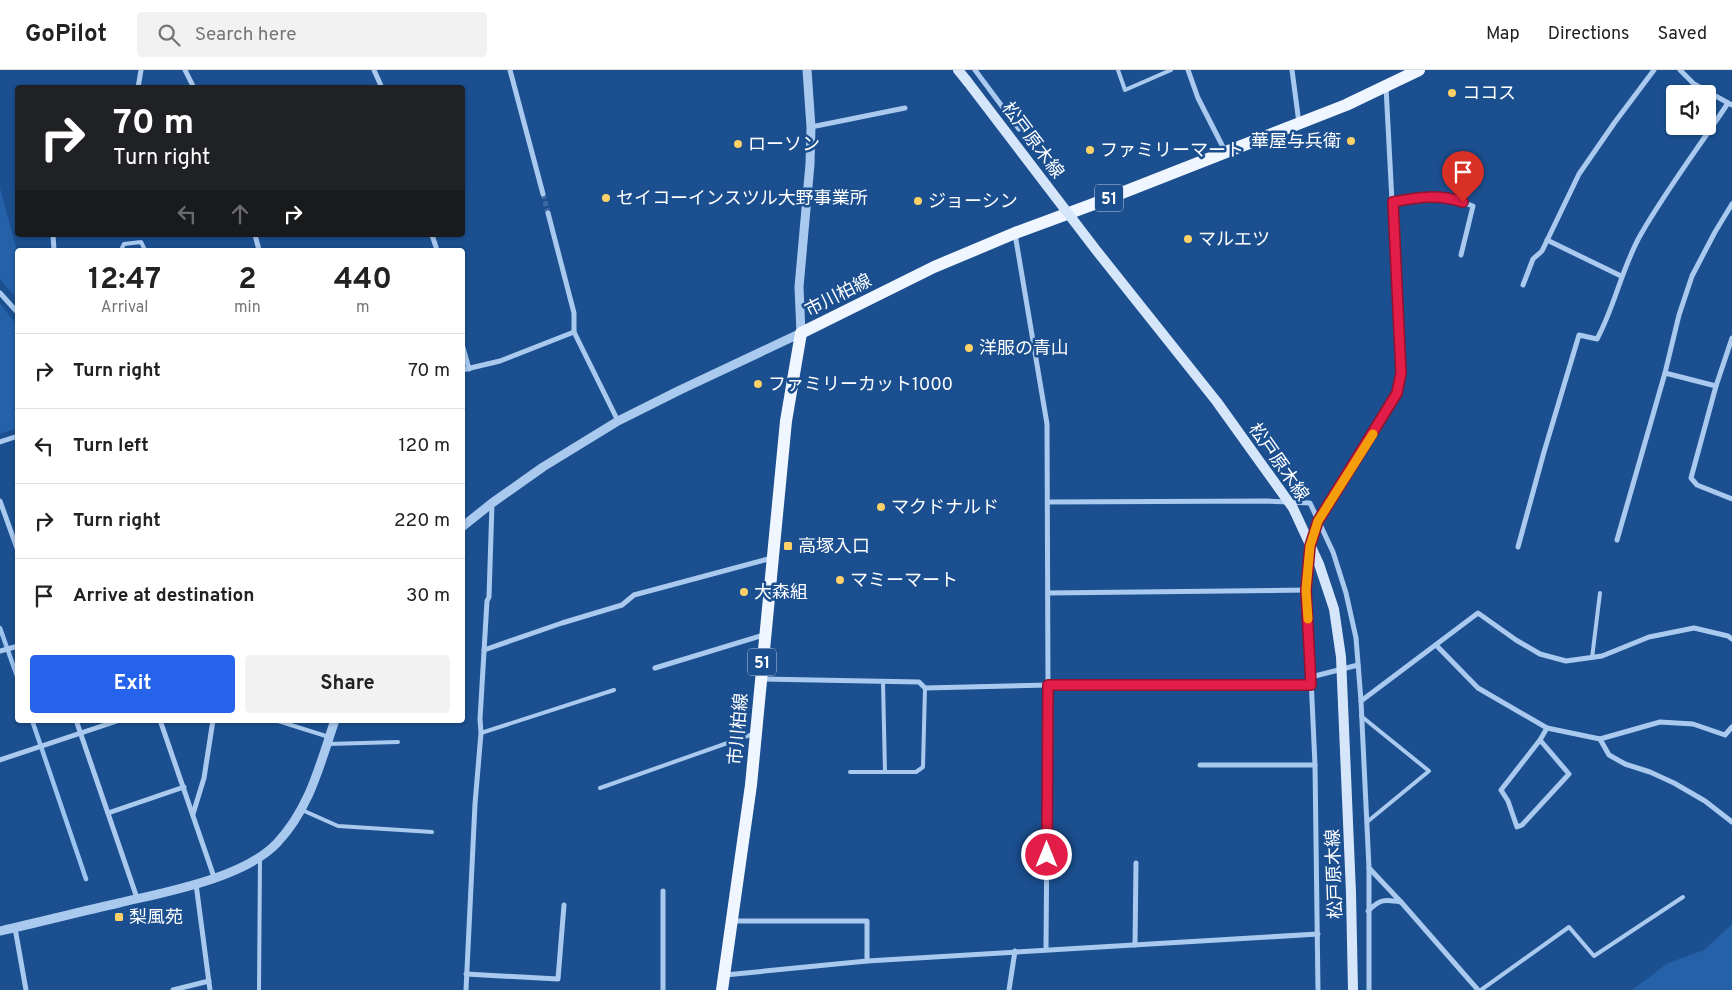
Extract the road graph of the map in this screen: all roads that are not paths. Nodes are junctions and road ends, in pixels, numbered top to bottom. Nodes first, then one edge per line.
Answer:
1 (141, 70) edge
2 (185, 70) edge
3 (374, 70) edge
4 (510, 70) edge
5 (807, 70) edge
6 (958, 70) edge
7 (975, 70) edge
8 (1118, 70) edge
9 (1170, 70) edge
10 (1188, 70) edge
11 (1292, 70) edge
12 (1419, 70) edge
13 (1654, 70) edge
14 (1680, 70) edge
15 (138, 85) edge
16 (192, 85) edge
17 (381, 85) edge
18 (1386, 87) junction
19 (1730, 104) edge
20 (906, 108) dead end
21 (1299, 123) junction
22 (811, 127) junction
23 (1019, 129) dead end
24 (1226, 152) junction
25 (543, 194) tunnel mouth
26 (1393, 202) junction
27 (1732, 204) edge
28 (548, 213) tunnel mouth
29 (1015, 233) junction
30 (141, 237) edge
31 (1547, 240) junction
32 (141, 242) junction
33 (122, 248) edge
34 (144, 248) edge
35 (1461, 255) dead end
36 (1621, 276) junction
37 (1523, 285) dead end
38 (0, 293) edge
39 (15, 310) edge
40 (574, 332) junction
41 (802, 333) junction
42 (1732, 338) edge
43 (465, 355) edge
44 (469, 369) junction
45 (465, 370) edge
46 (1665, 373) junction
47 (1716, 386) junction
48 (618, 421) junction
49 (15, 437) edge
50 (0, 442) edge
51 (1732, 499) edge
52 (0, 501) edge
53 (1048, 502) junction
54 (492, 503) junction
55 (1318, 521) junction
56 (465, 525) edge
57 (1617, 540) dead end
58 (15, 543) edge
59 (1518, 547) dead end
60 (772, 558) junction
61 (1306, 590) junction
62 (1048, 593) junction
63 (1600, 593) dead end
64 (764, 635) junction
65 (1732, 639) edge
66 (1436, 645) junction
67 (15, 647) edge
68 (484, 650) junction
69 (0, 651) edge
70 (1592, 658) junction
71 (1358, 665) junction
72 (655, 668) dead end
73 (1311, 677) junction
74 (760, 679) junction
75 (883, 682) junction
76 (1048, 685) junction
77 (1311, 685) junction
78 (925, 688) junction
79 (614, 690) dead end
80 (1361, 701) junction
81 (1361, 716) junction
82 (77, 723) edge
83 (111, 723) edge
84 (161, 723) edge
85 (213, 723) edge
86 (283, 723) edge
87 (334, 723) edge
88 (1732, 727) edge
89 (1546, 728) junction
90 (80, 733) junction
91 (481, 733) junction
92 (755, 734) junction
93 (1600, 739) junction
94 (328, 740) junction
95 (1540, 740) junction
96 (398, 742) dead end
97 (0, 760) edge
98 (1315, 765) junction
99 (1200, 766) dead end
100 (850, 772) dead end
101 (885, 772) junction
102 (184, 787) junction
103 (600, 788) dead end
104 (302, 810) junction
105 (108, 813) junction
106 (193, 814) junction
107 (1367, 822) junction
108 (1732, 822) edge
109 (432, 832) dead end
110 (260, 858) junction
111 (1136, 863) dead end
112 (1369, 868) junction
113 (214, 877) junction
114 (196, 884) junction
115 (663, 891) dead end
116 (1683, 897) dead end
117 (137, 898) junction
118 (1401, 902) junction
119 (564, 905) dead end
120 (1368, 911) junction
121 (732, 920) junction
122 (15, 928) junction
123 (0, 931) edge
124 (1318, 934) junction
125 (1135, 945) junction
126 (1046, 950) junction
127 (1015, 952) junction
128 (867, 961) junction
129 (466, 974) junction
130 (724, 976) junction
131 (210, 981) junction
132 (26, 990) edge
133 (172, 990) edge
134 (210, 990) edge
135 (259, 990) edge
136 (466, 990) edge
137 (664, 990) edge
138 (722, 990) edge
139 (1009, 990) edge
140 (1318, 990) edge
141 (1354, 990) edge
142 (1369, 990) edge
143 (1480, 990) edge

1 - 15 street
2 - 16 street
3 - 17 street
4 - 25 street
5 - 22 street
6 - 141 main road, 松戸原木線, bridge
7 - 23 street
8 - 9 lane
10 - 24 street
11 - 21 street
12 - 18 main road, 市川柏線 / 51
13 - 31 street
14 - 19 street
18 - 21 main road, 市川柏線 / 51
18 - 26 street
19 - 36 street
20 - 22 street
21 - 24 main road, 市川柏線 / 51
22 - 41 street
24 - 29 main road, 市川柏線 / 51
26 - 35 street
26 - 55 street
27 - 46 street
28 - 40 street
29 - 41 main road, 市川柏線 / 51
29 - 53 street
30 - 32 lane
31 - 36 street
31 - 37 street
32 - 33 lane
32 - 34 lane
36 - 59 street
38 - 39 street
40 - 44 street
40 - 48 street
41 - 48 street
41 - 60 main road, 市川柏線 / 51
42 - 47 street
43 - 44 street
44 - 45 street
46 - 47 street
46 - 57 street
47 - 51 street
48 - 54 street
49 - 50 street
52 - 58 street
53 - 55 street
53 - 62 street
54 - 56 street
54 - 68 street
55 - 61 street
55 - 71 street
60 - 64 main road, 市川柏線 / 51
60 - 68 street
61 - 62 street
61 - 73 street
62 - 76 street
63 - 70 lane
64 - 72 street
64 - 74 main road, 市川柏線 / 51
65 - 70 street
66 - 70 street
66 - 80 street
66 - 89 street
67 - 69 street
68 - 91 street
71 - 73 street
71 - 80 street
73 - 77 street
74 - 75 street
74 - 92 main road, 市川柏線 / 51
75 - 78 street
75 - 101 lane
76 - 77 street
76 - 78 street
76 - 126 street
77 - 98 street
78 - 101 lane
79 - 91 lane
80 - 81 street
81 - 107 street
81 - 107 lane
82 - 90 street
83 - 90 street
84 - 102 street
85 - 106 street
86 - 94 lane
87 - 94 street
88 - 93 street
89 - 93 street
89 - 95 street
90 - 97 street
90 - 105 street
91 - 129 street
92 - 103 lane
92 - 121 main road, 市川柏線 / 51
93 - 108 street
94 - 96 lane
94 - 104 street
95 - 95 street
98 - 99 street
98 - 124 street
100 - 101 lane
102 - 105 street
102 - 106 street
104 - 109 lane
104 - 110 street
105 - 117 street
106 - 113 street
107 - 112 street
110 - 113 street
110 - 135 lane
111 - 125 street
112 - 118 street
112 - 120 street
113 - 114 street
114 - 117 street
114 - 131 street
115 - 137 street
116 - 143 lane
117 - 122 street
118 - 120 street
118 - 143 street
119 - 129 street
120 - 142 street
121 - 128 street
121 - 130 main road, 市川柏線 / 51
122 - 123 street
122 - 132 street
124 - 125 street
124 - 140 street
125 - 126 street
126 - 127 street
127 - 128 street
127 - 139 street
128 - 130 street
129 - 136 street
130 - 138 main road, 市川柏線 / 51
131 - 133 street
131 - 134 street

